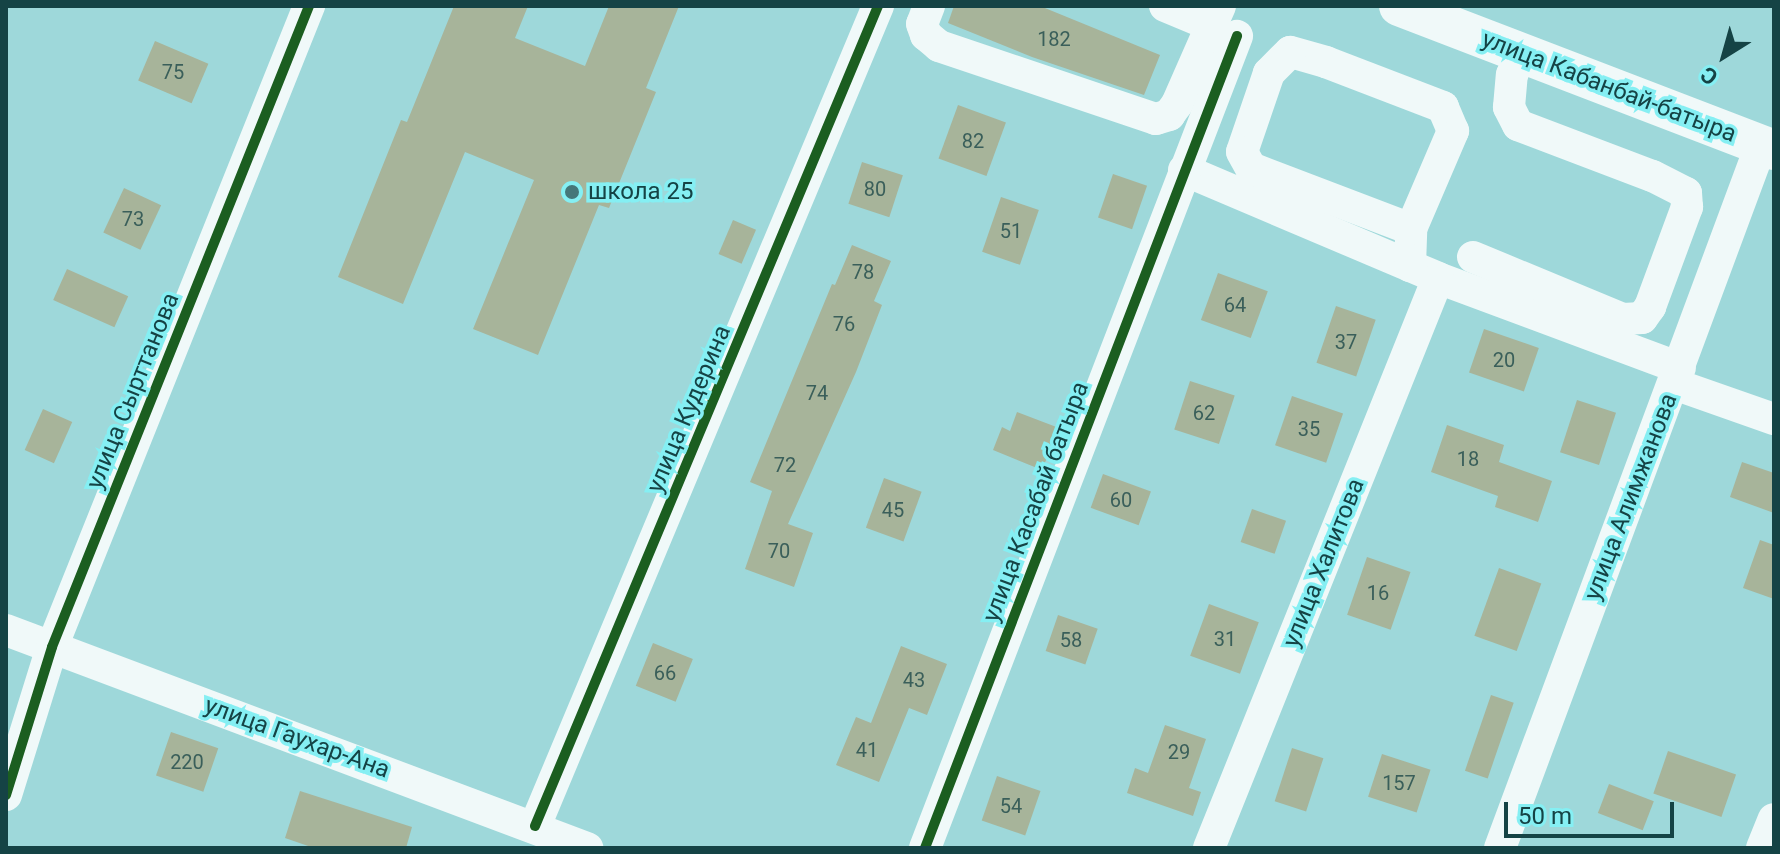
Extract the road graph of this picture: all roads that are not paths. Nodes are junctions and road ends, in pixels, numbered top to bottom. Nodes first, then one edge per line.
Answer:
1 (309, 6) edge
2 (878, 6) edge
3 (929, 6) edge
4 (1165, 6) edge
5 (1399, 6) edge
6 (1223, 23) edge
7 (1521, 53) junction
8 (1768, 148) edge
9 (1184, 170) junction
10 (1411, 229) junction
11 (1473, 257) dead end
12 (1424, 272) junction
13 (1677, 376) junction
14 (1774, 419) edge
15 (6, 630) edge
16 (52, 647) junction
17 (6, 795) edge
18 (1774, 819) edge
19 (535, 826) junction
20 (587, 848) edge
21 (925, 848) edge
22 (1209, 848) edge
23 (1500, 848) edge
24 (1762, 848) edge

1 - 16 street, улица Сырттанова
2 - 19 street, улица Кудерина
3 - 6 street
4 - 6 street
5 - 7 main road, улица Кабанбай-батыра
6 - 9 street, улица Касабай батыра
7 - 8 main road, улица Кабанбай-батыра
7 - 11 street
8 - 13 street, улица Алимжанова
9 - 12 street
9 - 21 street, улица Касабай батыра
10 - 10 street
10 - 12 street
12 - 13 street
12 - 22 street, улица Халитова
13 - 14 street
13 - 23 street, улица Алимжанова
15 - 16 street, улица Гаухар-Ана
16 - 17 street, улица Сырттанова
16 - 19 street, улица Гаухар-Ана
18 - 24 street
19 - 20 street, улица Гаухар-Ана

